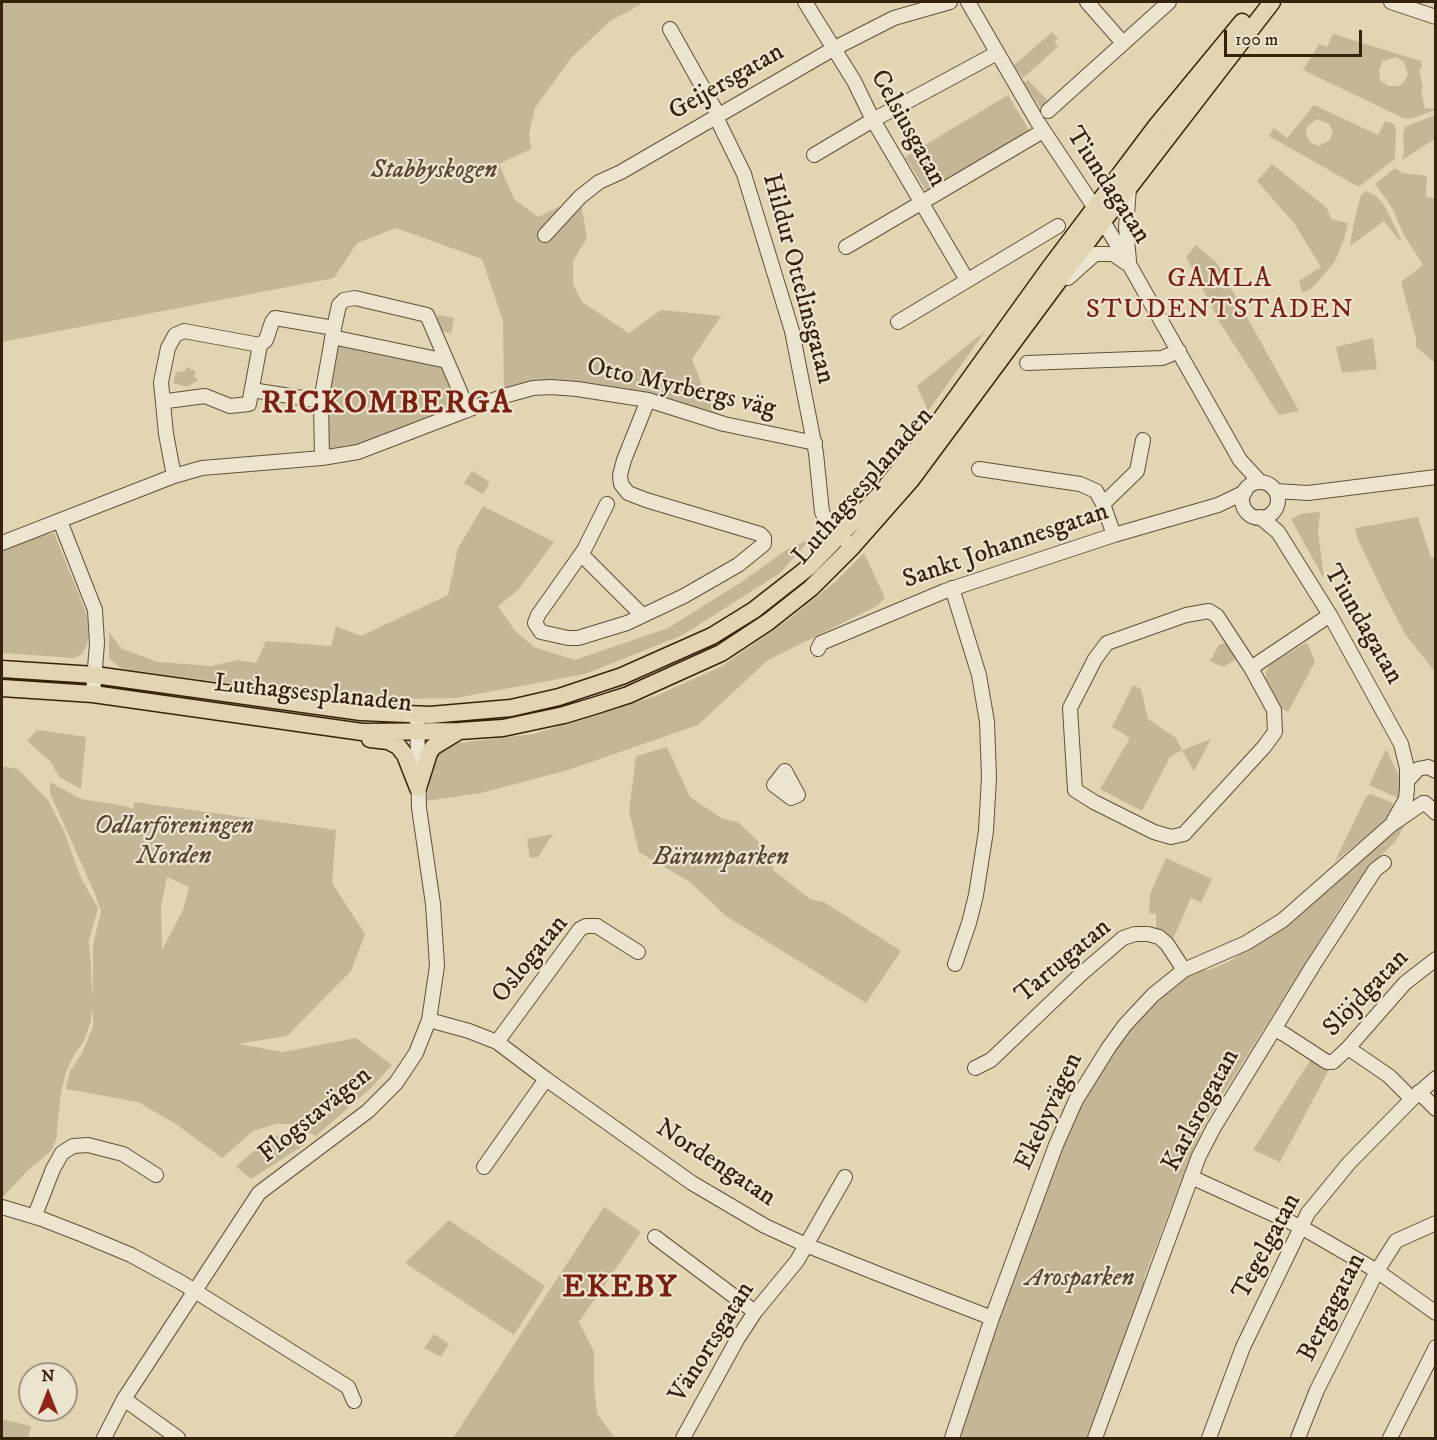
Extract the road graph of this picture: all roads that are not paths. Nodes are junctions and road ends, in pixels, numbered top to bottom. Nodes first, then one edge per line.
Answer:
1 (805, 2) edge
2 (950, 2) edge
3 (968, 2) edge
4 (1087, 2) edge
5 (1169, 2) edge
6 (1260, 2) edge
7 (1272, 2) edge
8 (1391, 2) edge
9 (909, 6) edge
10 (1436, 17) edge
11 (670, 29) dead end
12 (1123, 43) junction
13 (833, 49) junction
14 (997, 53) junction
15 (1048, 111) dead end
16 (716, 117) junction
17 (873, 120) junction
18 (1043, 130) junction
19 (814, 155) dead end
20 (1129, 188) junction
21 (921, 203) junction
22 (1099, 214) junction
23 (1058, 226) dead end
24 (545, 235) dead end
25 (846, 247) dead end
26 (1130, 266) junction
27 (967, 280) junction
28 (1049, 296) junction
29 (898, 322) dead end
30 (333, 333) junction
31 (260, 345) junction
32 (1179, 351) junction
33 (447, 361) junction
34 (1027, 363) dead end
35 (252, 390) junction
36 (163, 399) junction
37 (648, 400) junction
38 (321, 401) junction
39 (468, 410) junction
40 (1143, 440) dead end
41 (815, 443) junction
42 (322, 458) junction
43 (1240, 459) junction
44 (979, 469) dead end
45 (174, 476) junction
46 (1436, 477) edge
47 (1260, 482) junction
48 (1245, 490) junction
49 (1276, 491) junction
50 (1308, 493) junction
51 (607, 504) dead end
52 (1103, 504) junction
53 (1218, 505) junction
54 (1276, 508) junction
55 (1246, 509) junction
56 (1260, 517) junction
57 (60, 521) junction
58 (1278, 532) junction
59 (1114, 536) junction
60 (846, 542) junction
61 (2, 543) edge
62 (581, 554) junction
63 (952, 588) junction
64 (642, 615) junction
65 (1330, 615) junction
66 (818, 650) dead end
67 (1251, 668) junction
68 (2, 669) edge
69 (95, 675) junction
70 (2, 688) edge
71 (93, 694) junction
72 (417, 714) junction
73 (276, 720) junction
74 (459, 731) junction
75 (417, 732) junction
76 (1401, 744) junction
77 (1431, 767) edge
78 (1407, 784) junction
79 (418, 788) junction
80 (1430, 805) edge
81 (1391, 825) junction
82 (1384, 863) dead end
83 (638, 952) dead end
84 (1436, 959) edge
85 (955, 964) dead end
86 (1184, 970) junction
87 (429, 1020) junction
88 (1274, 1029) junction
89 (497, 1042) junction
90 (1348, 1048) junction
91 (975, 1068) dead end
92 (1436, 1078) edge
93 (546, 1079) junction
94 (1415, 1095) junction
95 (1436, 1109) edge
96 (484, 1167) dead end
97 (156, 1175) dead end
98 (844, 1177) dead end
99 (1191, 1177) junction
100 (2, 1207) edge
101 (37, 1210) dead end
102 (1436, 1223) edge
103 (1301, 1227) junction
104 (655, 1237) dead end
105 (806, 1245) junction
106 (1377, 1271) junction
107 (194, 1290) junction
108 (754, 1312) junction
109 (1436, 1312) edge
110 (992, 1318) junction
111 (1436, 1347) edge
112 (124, 1399) junction
113 (354, 1401) dead end
114 (104, 1438) edge
115 (178, 1438) edge
116 (683, 1438) edge
117 (952, 1438) edge
118 (1095, 1438) edge
119 (1209, 1438) edge
120 (1298, 1438) edge
121 (1390, 1438) edge

1 - 13 street, Celsiusgatan
2 - 9 street, Geijersgatan
3 - 14 street, Tiundagatan
4 - 12 street
5 - 12 street
6 - 22 main road, Luthagsesplanaden
7 - 20 main road, Luthagsesplanaden
8 - 10 street
9 - 13 street, Geijersgatan
11 - 16 street, Hildur Ottelinsgatan
12 - 15 street
13 - 16 street, Geijersgatan
13 - 17 street, Celsiusgatan
14 - 17 street
14 - 18 street, Tiundagatan
16 - 24 street, Geijersgatan
16 - 41 street, Hildur Ottelinsgatan
17 - 19 street
17 - 21 street, Celsiusgatan
18 - 21 street
18 - 22 street, Tiundagatan
20 - 22 main road, Luthagsesplanaden
20 - 26 street
21 - 25 street
21 - 27 street, Celsiusgatan
22 - 26 street, Tiundagatan
22 - 28 main road, Luthagsesplanaden
22 - 60 main road, Luthagsesplanaden
23 - 27 street
26 - 28 street
26 - 32 street, Tiundagatan
27 - 29 street
28 - 60 main road, Luthagsesplanaden
30 - 31 street
30 - 33 street
30 - 33 street
30 - 38 street
31 - 35 street
31 - 36 street
32 - 34 street
32 - 43 street, Tiundagatan
33 - 39 street
35 - 36 street
35 - 38 street
36 - 45 street
37 - 39 street, Otto Myrbergs väg
37 - 41 street, Otto Myrbergs väg
37 - 64 street
38 - 42 street
39 - 42 street, Otto Myrbergs väg
40 - 52 street
41 - 60 street, Hildur Ottelinsgatan
42 - 45 street, Otto Myrbergs väg
43 - 47 street, Tiundagatan
43 - 48 street, Tiundagatan
44 - 52 street
45 - 57 street, Otto Myrbergs väg
46 - 50 street
47 - 48 street
47 - 49 street
48 - 53 street, Sankt Johannesgatan
48 - 55 street
49 - 50 street
49 - 54 street
50 - 54 street
51 - 62 street
52 - 59 street
53 - 55 street, Sankt Johannesgatan
53 - 59 street, Sankt Johannesgatan
54 - 56 street
54 - 58 street, Tiundagatan
55 - 56 street
56 - 58 street, Tiundagatan
57 - 61 street, Otto Myrbergs väg
57 - 69 street
58 - 65 street, Tiundagatan
59 - 63 street, Sankt Johannesgatan
60 - 72 main road, Luthagsesplanaden
60 - 74 main road, Luthagsesplanaden
62 - 64 street
62 - 64 street
63 - 66 street, Sankt Johannesgatan
63 - 85 street
65 - 67 street
65 - 76 street, Tiundagatan
67 - 67 street
68 - 69 main road, Luthagsesplanaden
69 - 71 street
69 - 72 main road, Luthagsesplanaden
70 - 71 main road, Luthagsesplanaden
71 - 73 main road, Luthagsesplanaden
72 - 75 street, Flogstavägen
73 - 75 main road, Luthagsesplanaden
73 - 79 main road
74 - 75 main road, Luthagsesplanaden
74 - 79 main road
75 - 79 street, Flogstavägen
76 - 77 street, Tiundagatan
76 - 78 street, Tiundagatan
77 - 78 street
78 - 80 street
78 - 81 street, Ekebyvägen
79 - 87 street, Flogstavägen
80 - 81 street, Ekebyvägen
81 - 86 street, Ekebyvägen
82 - 88 street, Karlsrogatan
83 - 89 street, Oslogatan
84 - 90 street, Slöjdgatan
86 - 91 street, Tartugatan
86 - 110 street, Ekebyvägen
87 - 89 street, Nordengatan
87 - 107 street, Flogstavägen
88 - 90 street, Slöjdgatan
88 - 99 street, Karlsrogatan
89 - 93 street, Nordengatan
90 - 94 street
92 - 94 street, Tegelgatan
93 - 96 street
93 - 105 street, Nordengatan
94 - 95 street
94 - 103 street, Tegelgatan
97 - 101 street
98 - 105 street, Vänortsgatan
99 - 103 street
99 - 118 street, Karlsrogatan
100 - 107 street
102 - 106 street, Bergagatan
103 - 106 street
103 - 119 street, Tegelgatan
104 - 108 street
105 - 108 street, Vänortsgatan
105 - 110 street, Nordengatan
106 - 109 street
106 - 120 street, Bergagatan
107 - 112 street, Flogstavägen
107 - 113 street
108 - 116 street, Vänortsgatan
110 - 117 street, Ekebyvägen
111 - 121 street
112 - 114 street, Flogstavägen
112 - 115 street

